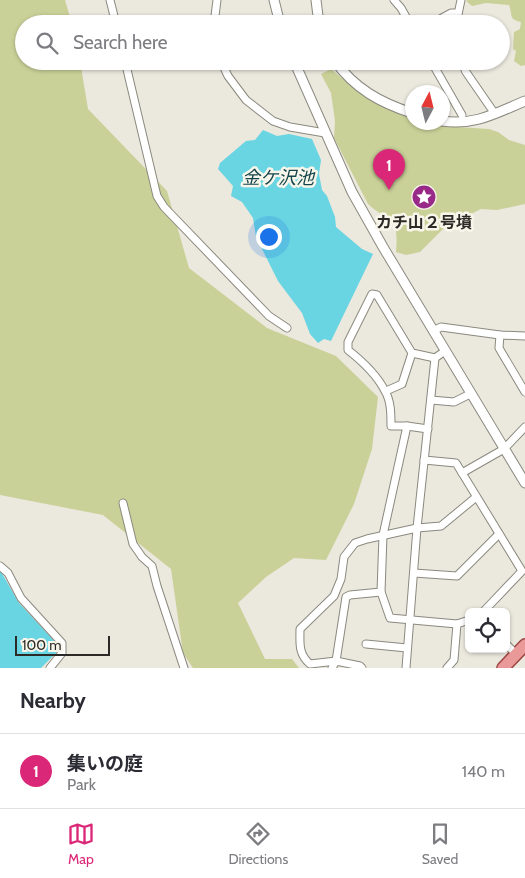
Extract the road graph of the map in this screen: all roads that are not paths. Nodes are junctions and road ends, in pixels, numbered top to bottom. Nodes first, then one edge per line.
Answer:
1 (110, 0) edge
2 (217, 0) edge
3 (274, 0) edge
4 (316, 0) edge
5 (394, 0) edge
6 (461, 0) edge
7 (458, 13) joint
8 (114, 15) edge
9 (215, 15) edge
10 (278, 15) edge
11 (318, 15) edge
12 (405, 15) edge
13 (448, 15) edge
14 (127, 70) edge
15 (225, 70) edge
16 (298, 70) edge
17 (342, 70) edge
18 (436, 70) edge
19 (465, 70) edge
20 (525, 101) edge
21 (405, 111) edge
22 (495, 114) junction
23 (462, 115) dead end
24 (450, 122) edge
25 (325, 133) junction
26 (287, 328) dead end
27 (432, 331) junction
28 (500, 335) junction
29 (525, 336) edge
30 (445, 351) junction
31 (412, 353) junction
32 (436, 358) junction
33 (386, 391) junction
34 (525, 392) edge
35 (470, 394) junction
36 (431, 400) junction
37 (407, 426) junction
38 (525, 426) edge
39 (428, 429) junction
40 (504, 449) junction
41 (424, 460) junction
42 (462, 473) junction
43 (525, 483) edge
44 (475, 498) dead end
45 (123, 503) dead end
46 (417, 528) junction
47 (499, 534) junction
48 (383, 535) junction
49 (0, 566) edge
50 (414, 573) junction
51 (381, 592) junction
52 (487, 608) edge
53 (410, 619) junction
54 (465, 621) edge
55 (457, 624) junction
56 (366, 644) dead end
57 (525, 645) edge
58 (407, 648) junction
59 (510, 648) edge
60 (516, 654) junction
61 (334, 665) edge
62 (50, 668) edge
63 (184, 668) edge
64 (362, 668) edge
65 (406, 668) edge
66 (447, 668) edge
67 (503, 668) edge

1 - 8 street
2 - 9 street
3 - 10 street
4 - 11 street
5 - 12 street
6 - 7 street
7 - 13 street
14 - 26 street
15 - 25 street
16 - 25 street
17 - 21 street
18 - 23 street
19 - 22 street
20 - 22 street
22 - 24 street
25 - 27 street
27 - 28 street
27 - 30 street
28 - 29 street
28 - 34 street
30 - 32 street
30 - 35 street
31 - 32 street
31 - 33 street
31 - 33 street
32 - 36 street
33 - 37 street
35 - 36 street
35 - 40 street
36 - 39 street
37 - 39 street
37 - 48 street
38 - 40 street
39 - 41 street
40 - 42 street
40 - 43 street
41 - 42 street
41 - 46 street
42 - 47 street
44 - 46 street
45 - 63 street
46 - 48 street
46 - 50 street
47 - 50 street
47 - 52 street
48 - 51 street
48 - 61 street
49 - 62 street
50 - 53 street
51 - 53 street
51 - 61 street
53 - 55 street
53 - 58 street
54 - 55 street
55 - 66 street
56 - 58 street
57 - 60 main road
58 - 65 street
59 - 60 street
60 - 67 main road
61 - 64 street

